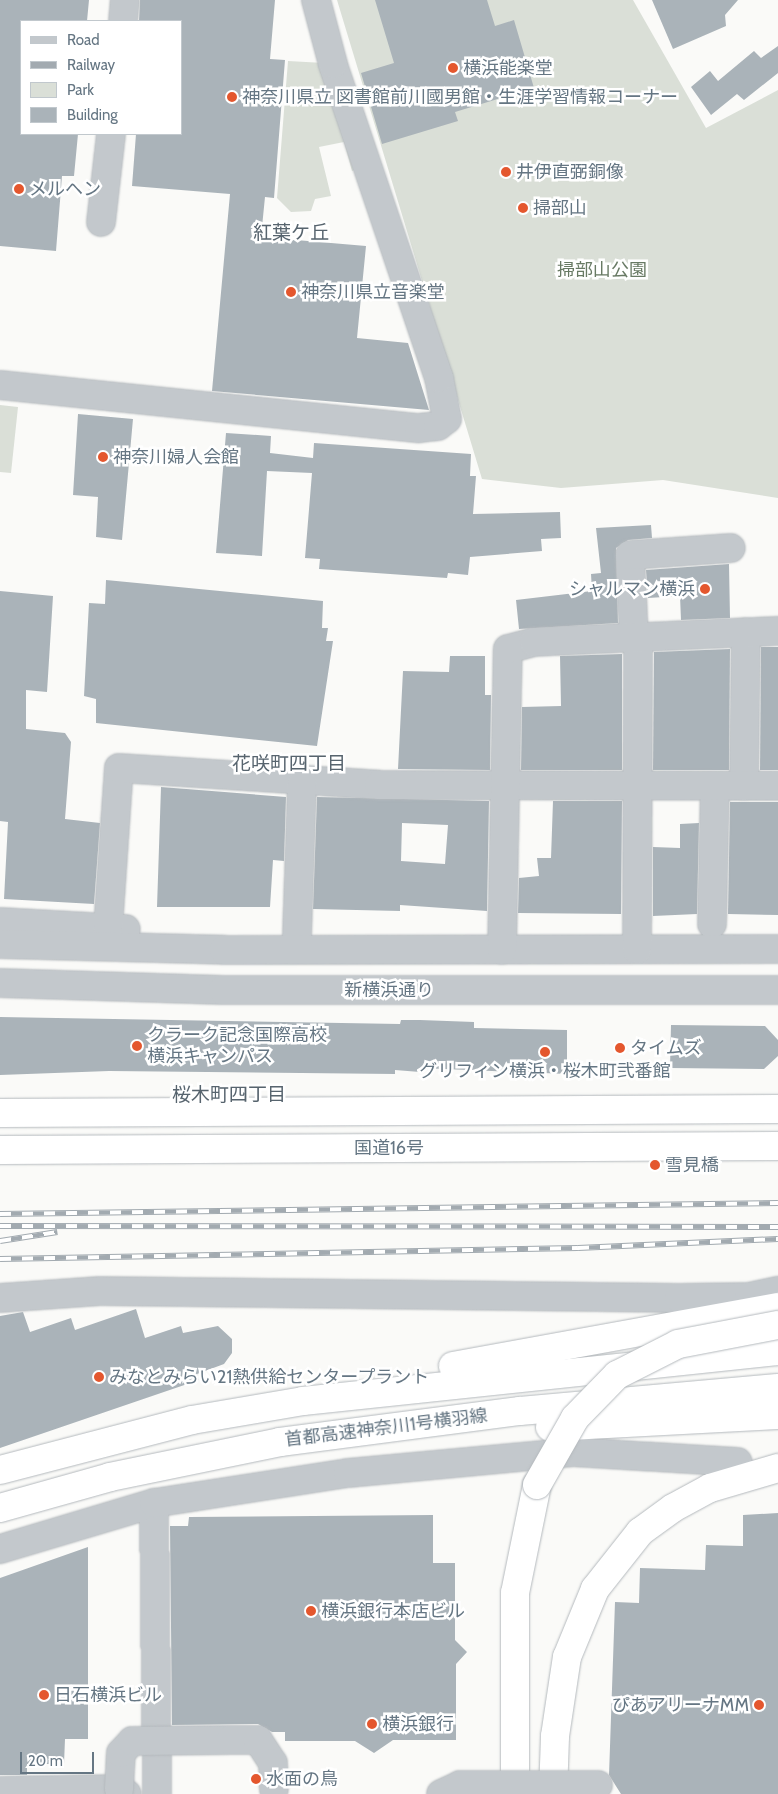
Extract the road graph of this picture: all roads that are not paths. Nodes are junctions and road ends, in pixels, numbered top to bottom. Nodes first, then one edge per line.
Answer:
1 (125, 0) edge
2 (316, 0) edge
3 (123, 20) edge
4 (111, 135) edge
5 (102, 222) dead end
6 (0, 385) edge
7 (731, 548) dead end
8 (778, 631) edge
9 (746, 632) junction
10 (636, 637) junction
11 (302, 783) junction
12 (506, 785) junction
13 (638, 786) junction
14 (715, 786) junction
15 (744, 786) junction
16 (778, 786) edge
17 (0, 922) edge
18 (712, 924) dead end
19 (108, 928) junction
20 (297, 935) junction
21 (0, 944) edge
22 (778, 949) edge
23 (443, 950) junction
24 (502, 950) junction
25 (637, 950) junction
26 (0, 983) edge
27 (778, 990) edge
28 (778, 1109) edge
29 (0, 1113) edge
30 (778, 1146) edge
31 (0, 1150) edge
32 (778, 1291) edge
33 (0, 1298) edge
34 (778, 1307) edge
35 (778, 1325) edge
36 (778, 1351) edge
37 (778, 1388) edge
38 (303, 1400) junction
39 (778, 1415) edge
40 (280, 1442) junction
41 (738, 1462) dead end
42 (778, 1468) edge
43 (0, 1470) edge
44 (154, 1504) junction
45 (0, 1508) edge
46 (0, 1549) edge
47 (0, 1791) edge
48 (123, 1791) edge
49 (274, 1792) edge
50 (157, 1794) edge
51 (441, 1794) edge
52 (514, 1794) edge
53 (553, 1794) edge
54 (611, 1794) edge

1 - 3 street
2 - 6 street
4 - 5 street
7 - 10 street
8 - 9 street
9 - 10 street
9 - 15 street
10 - 12 street
10 - 13 street
11 - 12 street
11 - 19 street
11 - 20 street
12 - 13 street
12 - 24 street
13 - 14 street
13 - 25 street
14 - 15 street
14 - 18 street
15 - 16 street
17 - 19 street
19 - 20 street
20 - 23 street
21 - 23 street
22 - 25 street
23 - 24 street
24 - 25 street
26 - 27 street, 新横浜通り
28 - 29 highway, 国道16号
30 - 31 highway, 国道16号
32 - 33 street
34 - 38 highway
35 - 52 highway, bridge
36 - 38 highway, 首都高速神奈川1号横羽線
37 - 40 highway, 首都高速神奈川1号横羽線
38 - 43 highway, 首都高速神奈川1号横羽線
39 - 40 highway
40 - 45 highway, 首都高速神奈川1号横羽線
41 - 44 street
42 - 53 highway
44 - 46 street
44 - 50 street
47 - 48 street
48 - 49 street, bridge
51 - 54 street, bridge

